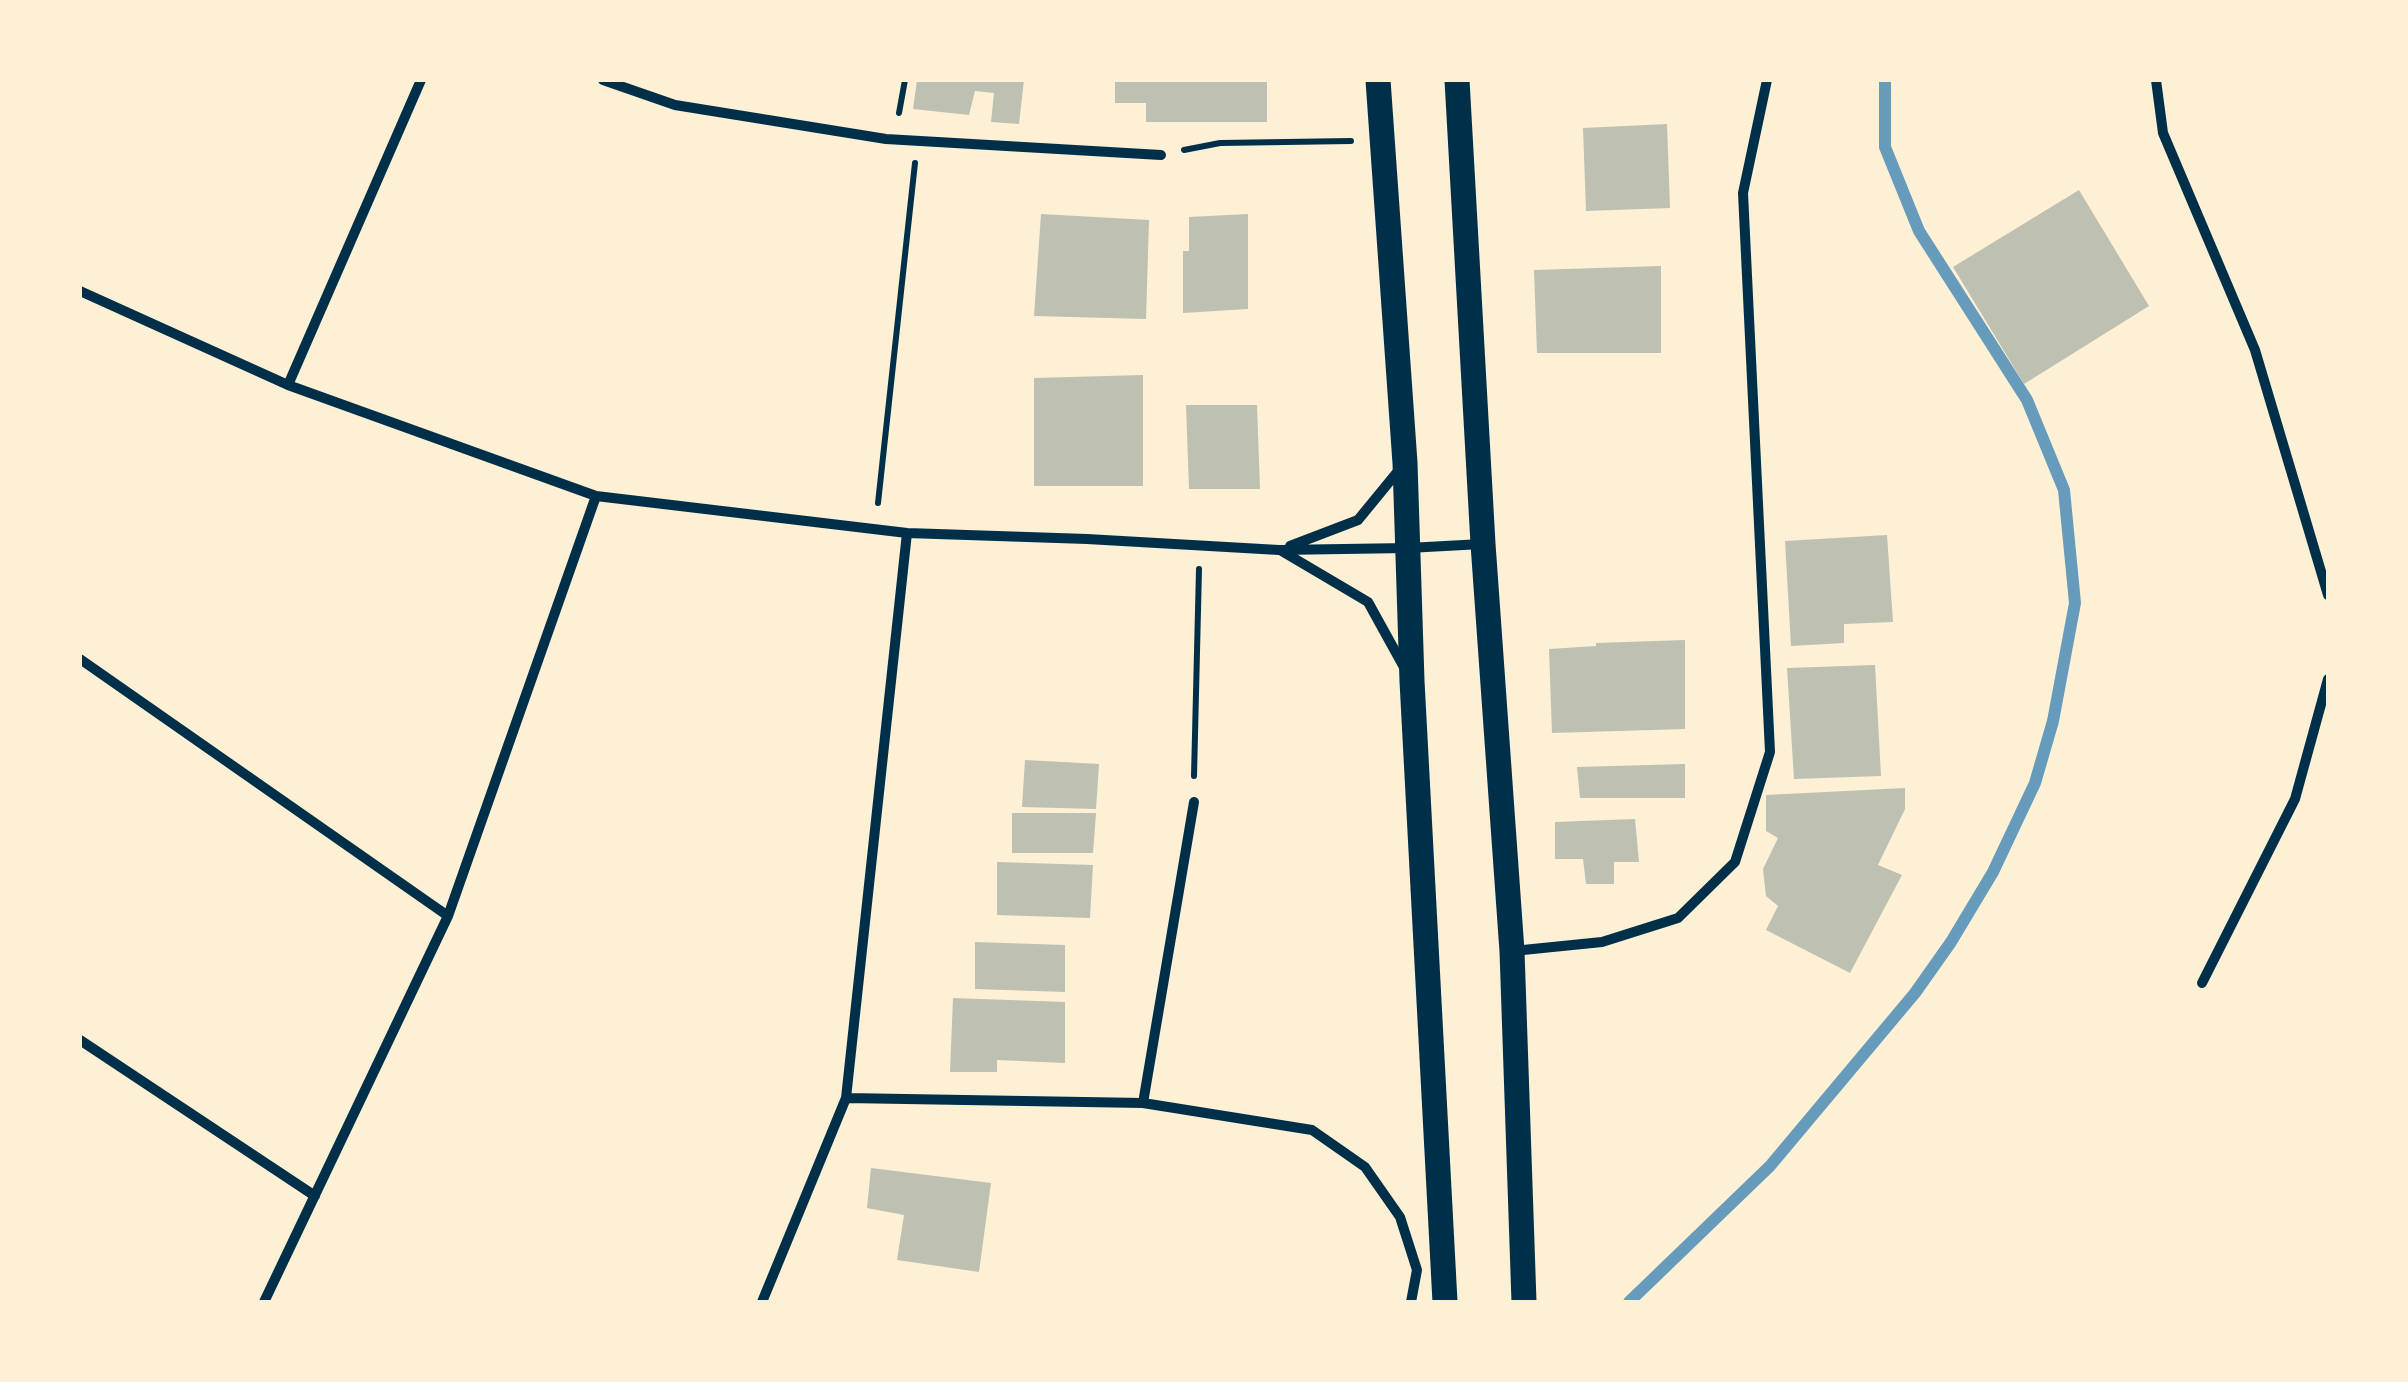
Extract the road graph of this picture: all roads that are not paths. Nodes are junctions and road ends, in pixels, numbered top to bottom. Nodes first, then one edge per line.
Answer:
1 (420, 80) edge
2 (602, 80) edge
3 (1378, 80) edge
4 (1458, 80) edge
5 (1766, 80) edge
6 (2156, 80) edge
7 (1161, 154) road end
8 (80, 292) edge
9 (288, 385) junction
10 (1405, 463) junction
11 (596, 496) junction
12 (907, 533) junction
13 (1484, 544) junction
14 (1408, 548) junction
15 (1279, 550) junction
16 (2328, 595) edge
17 (80, 659) edge
18 (2328, 679) edge
19 (1412, 682) junction
20 (1194, 802) road end
21 (448, 916) junction
22 (1512, 951) junction
23 (2202, 982) dead end
24 (80, 1040) edge
25 (846, 1098) junction
26 (1143, 1103) junction
27 (314, 1196) junction
28 (264, 1302) edge
29 (762, 1302) edge
30 (1411, 1302) edge
31 (1445, 1302) edge
32 (1524, 1302) edge

1 - 9 street
2 - 7 street
3 - 10 main road
4 - 13 main road
5 - 22 street
6 - 16 street
8 - 9 street
9 - 11 street
10 - 14 main road
10 - 15 street
11 - 12 street
11 - 21 street
12 - 15 street
12 - 25 street
13 - 14 street
13 - 22 main road
14 - 15 street
14 - 19 main road
15 - 19 street
17 - 21 street
18 - 23 street
19 - 31 main road
20 - 26 street
21 - 27 street
22 - 32 main road
24 - 27 street
25 - 26 street
25 - 29 street
26 - 30 street
27 - 28 street

